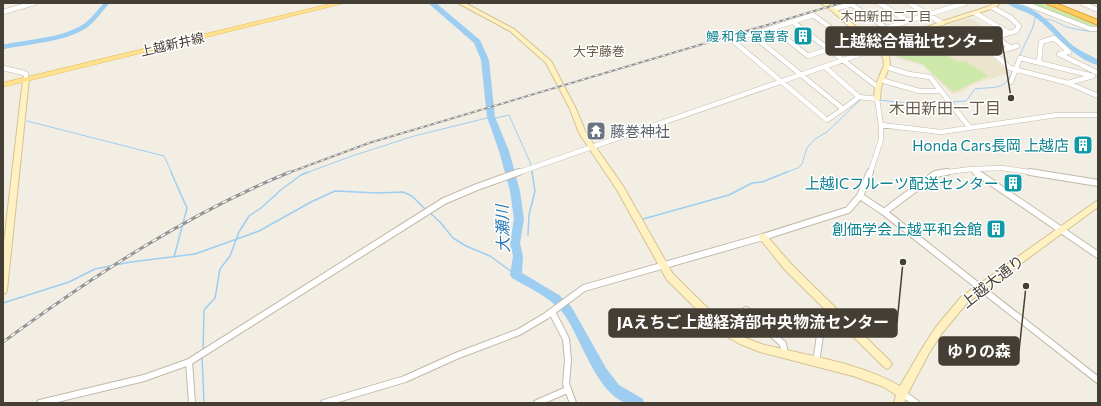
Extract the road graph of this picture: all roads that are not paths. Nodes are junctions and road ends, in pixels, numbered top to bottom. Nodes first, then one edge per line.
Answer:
1 (34, 3) edge
2 (342, 3) edge
3 (461, 3) edge
4 (823, 3) edge
5 (879, 3) edge
6 (910, 3) edge
7 (965, 3) edge
8 (1024, 3) edge
9 (1049, 3) edge
10 (1058, 3) edge
11 (1082, 3) edge
12 (853, 4) edge
13 (995, 5) edge
14 (833, 9) junction
15 (1098, 10) edge
16 (3, 12) edge
17 (975, 13) junction
18 (928, 15) junction
19 (1098, 20) edge
20 (908, 21) junction
21 (793, 22) junction
22 (942, 23) junction
23 (1098, 24) edge
24 (773, 28) junction
25 (887, 28) junction
26 (1098, 29) edge
27 (1009, 33) junction
28 (751, 34) junction
29 (902, 39) junction
30 (1017, 46) dead end
31 (878, 48) junction
32 (1011, 48) junction
33 (829, 49) junction
34 (1066, 58) junction
35 (844, 61) junction
36 (1039, 62) junction
37 (886, 67) junction
38 (3, 68) edge
39 (825, 68) junction
40 (1064, 68) junction
41 (1016, 70) junction
42 (1098, 74) edge
43 (802, 75) junction
44 (1092, 76) junction
45 (26, 79) junction
46 (881, 80) junction
47 (782, 82) junction
48 (1011, 82) dead end
49 (1068, 83) junction
50 (3, 85) edge
51 (878, 87) junction
52 (1098, 90) edge
53 (939, 91) junction
54 (1092, 94) junction
55 (1098, 96) edge
56 (859, 97) junction
57 (877, 100) junction
58 (843, 109) junction
59 (1098, 115) edge
60 (881, 125) junction
61 (970, 128) junction
62 (592, 147) junction
63 (971, 169) junction
64 (1098, 183) edge
65 (860, 196) junction
66 (1098, 203) edge
67 (884, 212) junction
68 (1061, 230) junction
69 (762, 237) junction
70 (1098, 255) edge
71 (663, 265) junction
72 (981, 288) junction
73 (3, 290) edge
74 (554, 310) junction
75 (746, 310) dead end
76 (820, 335) dead end
77 (786, 356) junction
78 (189, 362) junction
79 (816, 362) junction
80 (887, 364) dead end
81 (1098, 380) edge
82 (567, 390) junction
83 (902, 393) junction
84 (40, 403) edge
85 (192, 403) edge
86 (324, 403) edge
87 (537, 403) edge
88 (573, 403) edge
89 (899, 403) edge
90 (916, 403) edge

1 - 16 street
2 - 45 main road, 上越新井線
3 - 62 street
4 - 14 street
5 - 20 street
6 - 18 street
7 - 18 street
8 - 26 street
9 - 23 highway
10 - 19 highway
11 - 15 street
12 - 14 street
12 - 25 street
13 - 17 street
13 - 27 street
14 - 31 street
17 - 22 street
17 - 27 street
18 - 20 street
18 - 22 street
20 - 25 street
21 - 24 street
21 - 33 street
21 - 33 street
22 - 29 street
24 - 28 street
24 - 33 street
25 - 29 street
27 - 32 street
28 - 43 street
28 - 47 street
29 - 31 street
30 - 32 street
31 - 35 street
31 - 37 street
32 - 41 street
33 - 35 street
34 - 36 street
34 - 40 street
34 - 42 street
35 - 39 street
35 - 51 street
36 - 40 street
36 - 41 street
37 - 46 street
37 - 53 street
38 - 45 street
39 - 43 street
39 - 56 street
40 - 44 street
41 - 48 street
41 - 49 street
42 - 44 street
43 - 47 street
43 - 58 street
44 - 49 street
45 - 50 main road, 上越新井線
45 - 73 street
46 - 51 street
46 - 53 street
47 - 58 street
47 - 62 street
49 - 54 street
51 - 57 street
52 - 54 street
53 - 61 street
54 - 55 street
56 - 57 street
56 - 58 street
57 - 60 street
59 - 61 street
60 - 61 street
60 - 65 street
62 - 71 street
62 - 78 street
63 - 64 street
63 - 67 street
63 - 68 street
65 - 67 street
65 - 69 street
66 - 68 street, 上越大通り
67 - 72 street
68 - 70 street
68 - 72 street, 上越大通り
69 - 71 street
69 - 80 street
71 - 74 street
71 - 77 street
72 - 81 street
72 - 83 street, 上越大通り
74 - 82 street
74 - 86 street
75 - 77 street
76 - 79 street
77 - 79 street
78 - 84 street
78 - 85 street
79 - 83 street
82 - 87 street
82 - 88 street
83 - 89 street, 上越大通り
83 - 90 street

